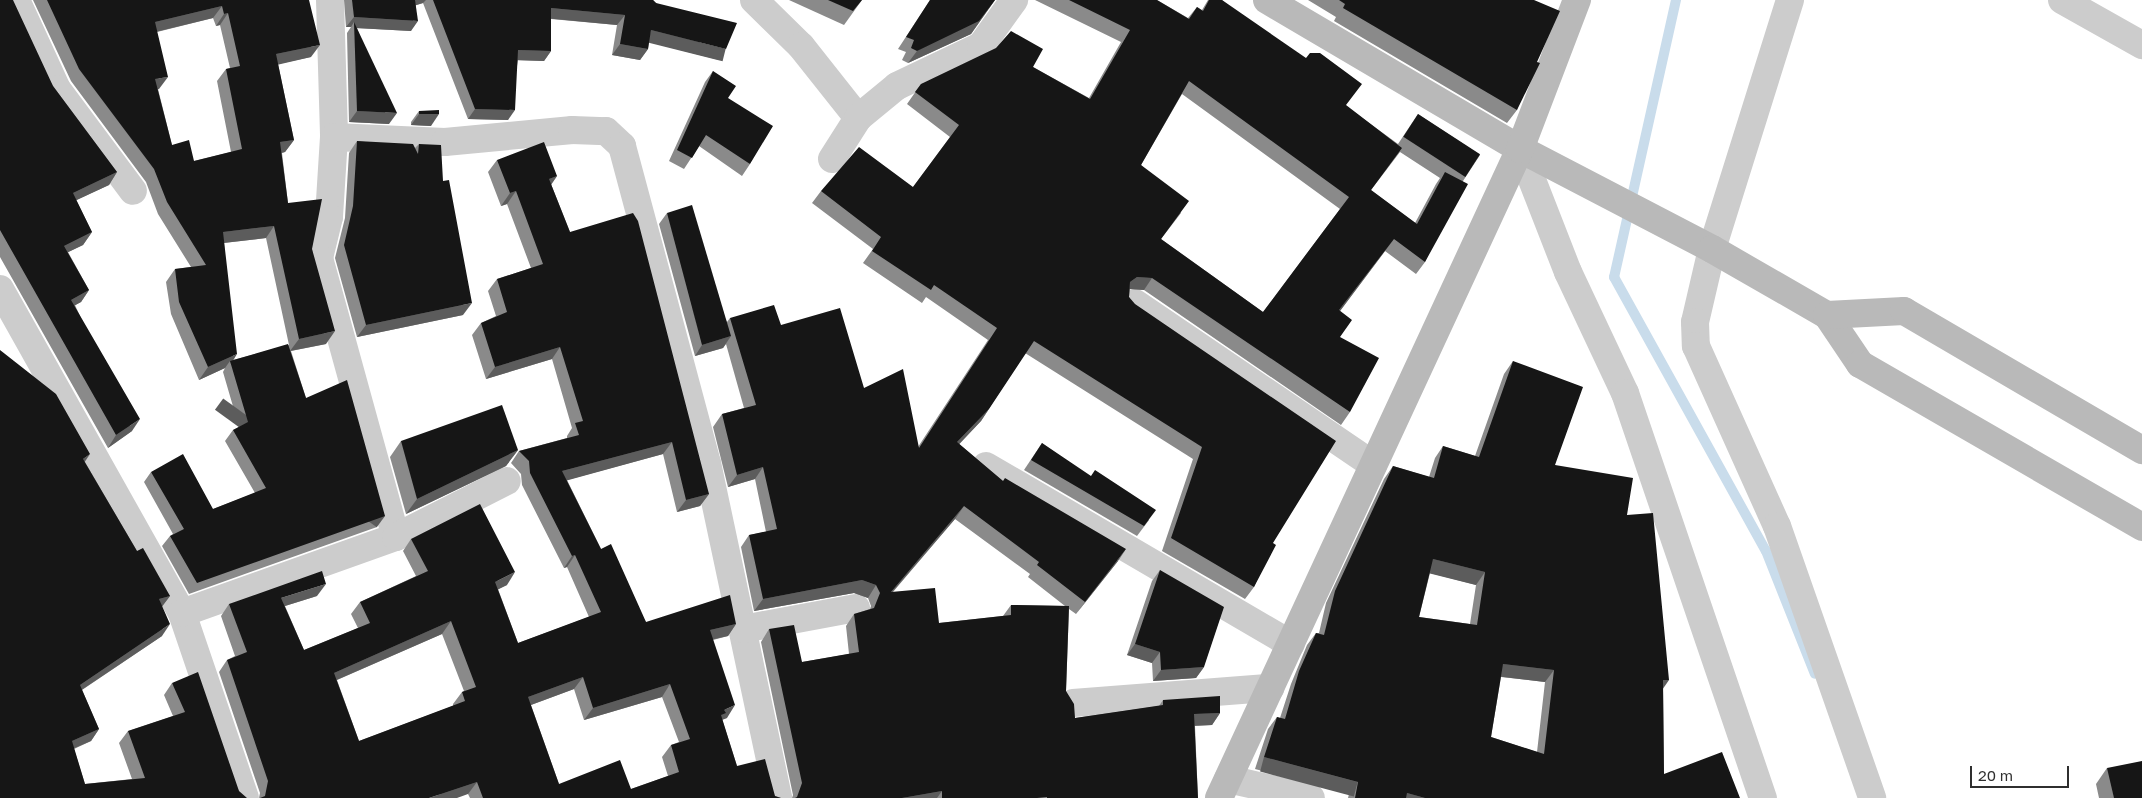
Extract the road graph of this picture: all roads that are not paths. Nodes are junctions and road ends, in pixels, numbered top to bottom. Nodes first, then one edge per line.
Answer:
1 (16, 0) edge
2 (330, 0) edge
3 (754, 0) edge
4 (1014, 0) edge
5 (1267, 0) edge
6 (1577, 0) edge
7 (1790, 0) edge
8 (2062, 0) edge
9 (2142, 45) edge
10 (858, 118) junction
11 (334, 137) junction
12 (1520, 149) junction
13 (832, 159) dead end
14 (133, 191) dead end
15 (1712, 249) junction
16 (0, 290) edge
17 (1135, 303) edge
18 (1827, 315) junction
19 (2142, 450) edge
20 (1373, 465) junction
21 (986, 466) edge
22 (507, 481) dead end
23 (2142, 527) edge
24 (396, 537) junction
25 (856, 608) dead end
26 (182, 613) junction
27 (742, 629) junction
28 (1291, 644) junction
29 (1270, 688) junction
30 (1073, 703) edge
31 (1224, 789) edge
32 (245, 798) edge
33 (778, 798) edge
34 (1311, 798) edge
35 (1763, 798) edge
36 (1872, 798) edge

1 - 14 street
2 - 11 street
3 - 10 street
4 - 10 street
5 - 12 street
6 - 12 street
7 - 15 street
8 - 9 street
10 - 13 street
11 - 24 street
11 - 27 street
12 - 15 street
12 - 20 street
12 - 35 street
15 - 18 street
15 - 36 street
16 - 26 street
17 - 20 street
18 - 19 street
18 - 23 street
20 - 28 street
21 - 28 street
22 - 24 street
24 - 26 street
25 - 27 street
26 - 32 street
27 - 33 street
28 - 29 street
29 - 30 street
29 - 31 street
31 - 34 street

